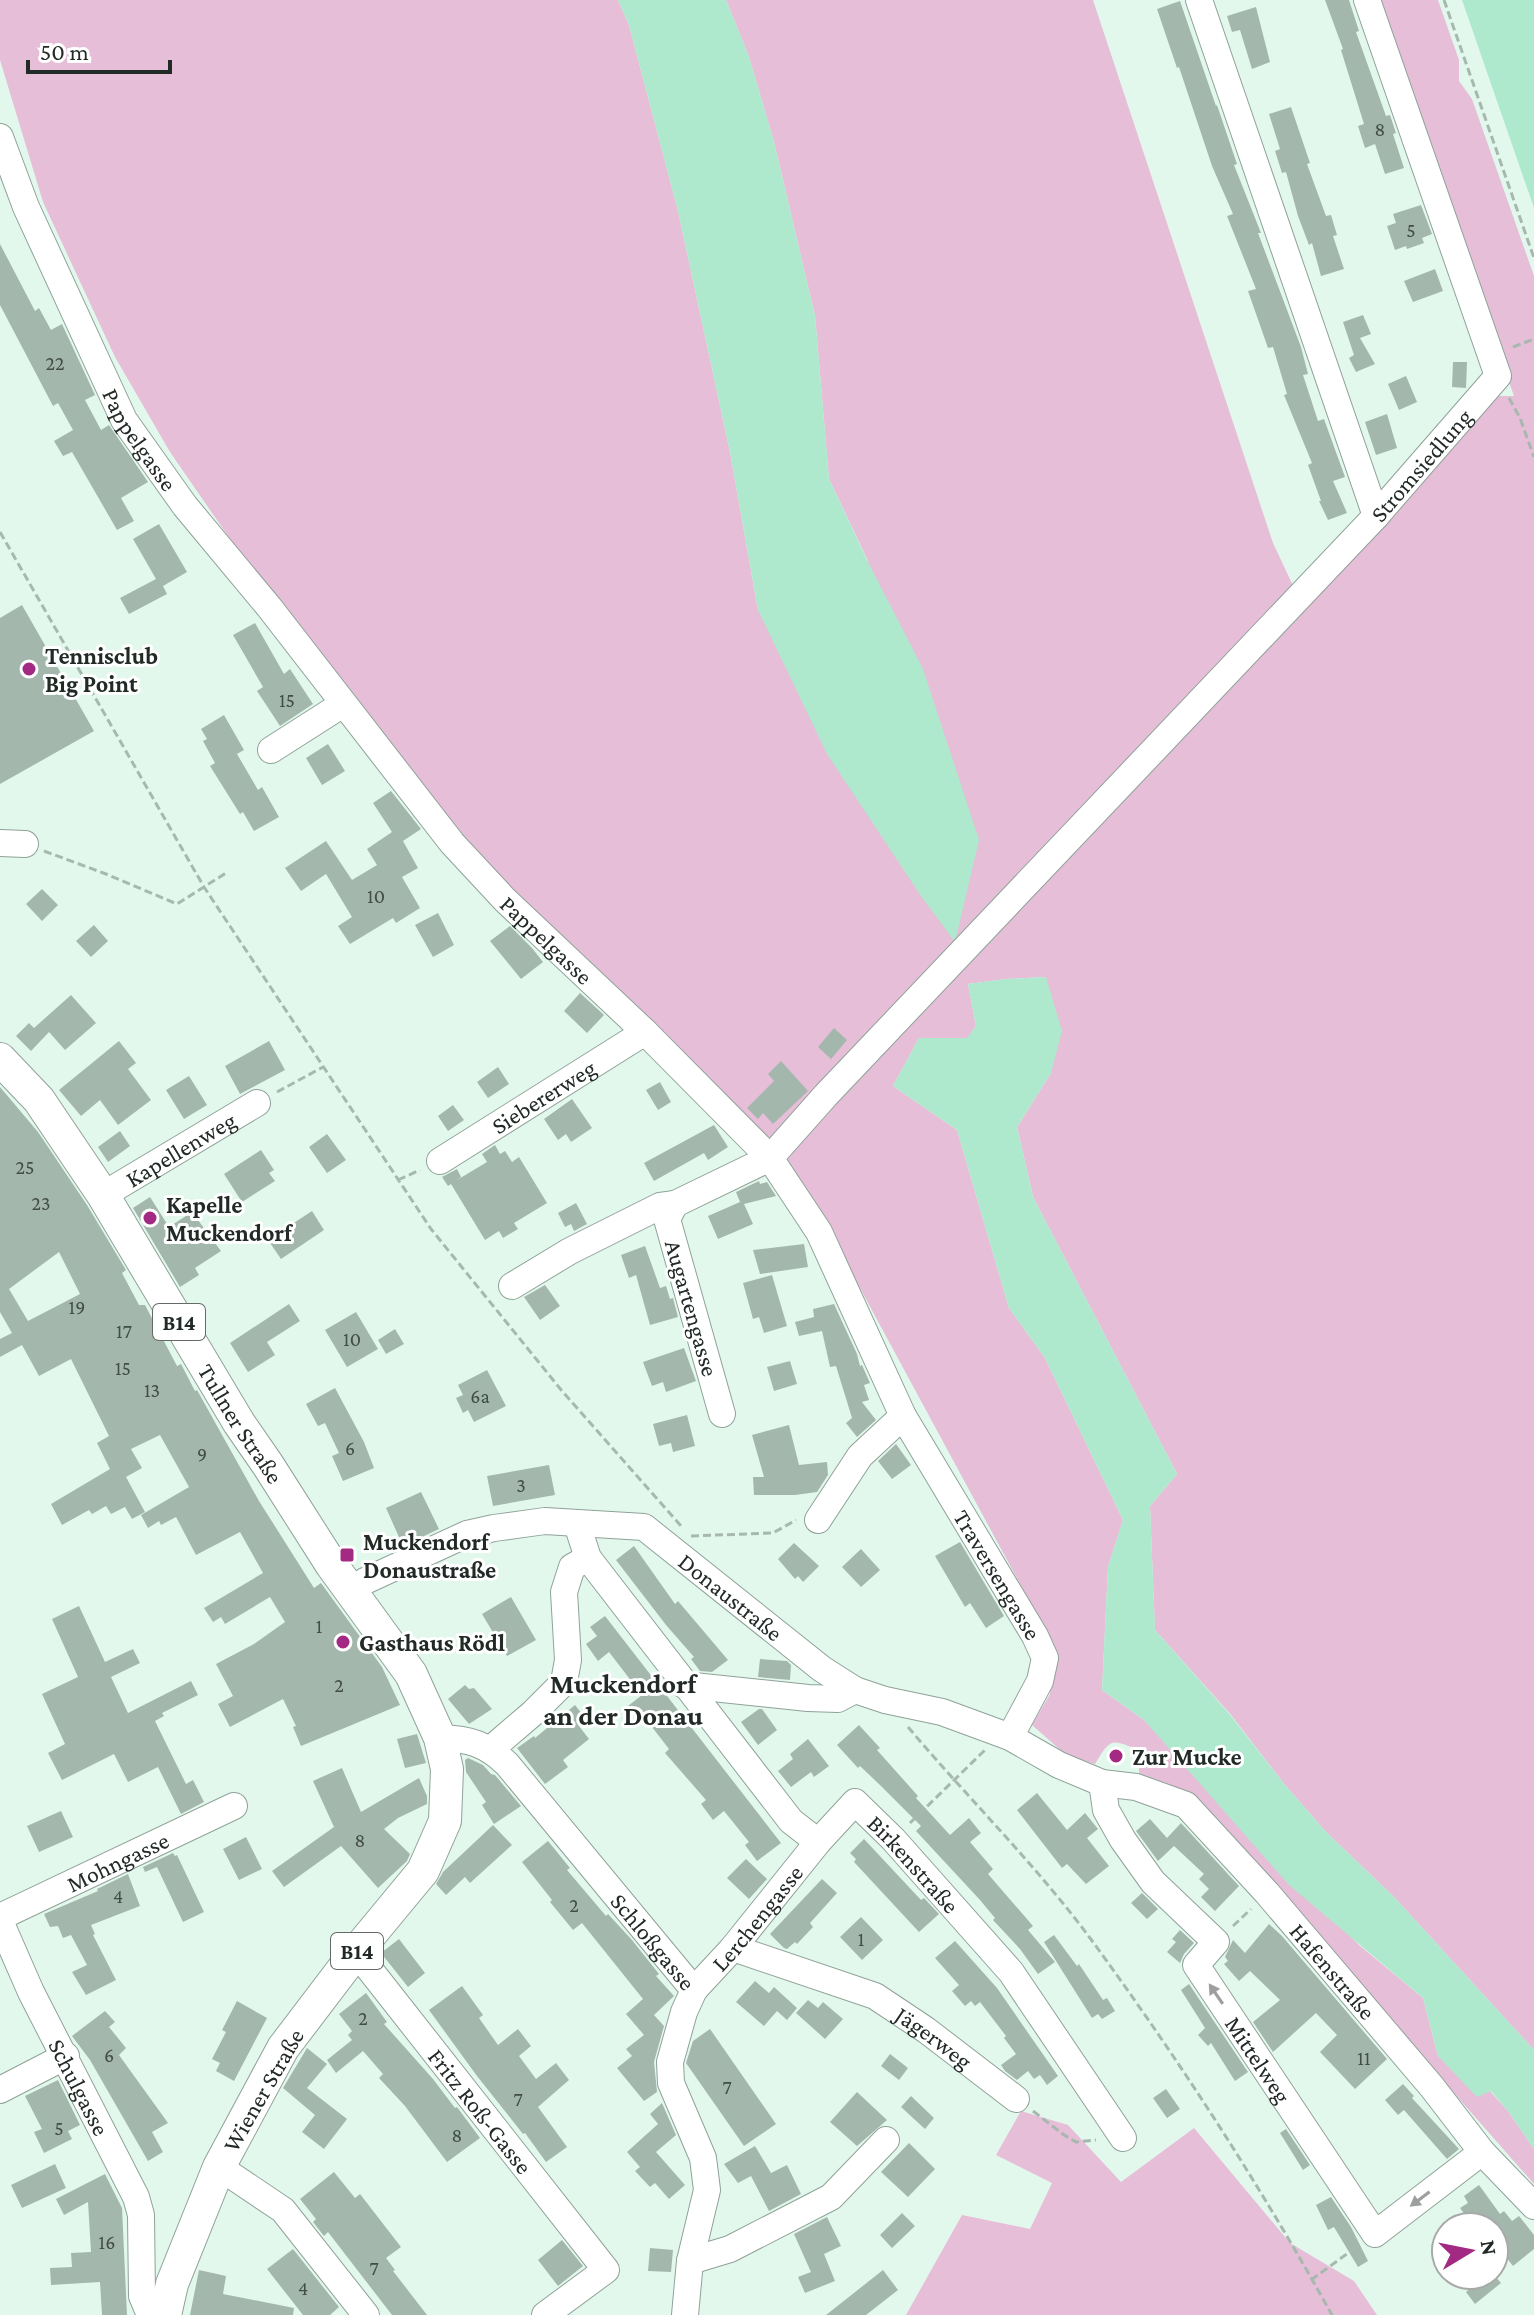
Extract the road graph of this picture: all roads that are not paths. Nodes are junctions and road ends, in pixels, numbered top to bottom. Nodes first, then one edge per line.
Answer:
1 (1199, 0) edge
2 (1367, 0) edge
3 (0, 137) edge
4 (1376, 516) junction
5 (343, 704) junction
6 (271, 750) dead end
7 (645, 1032) junction
8 (0, 1059) edge
9 (257, 1103) road end
10 (770, 1158) junction
11 (440, 1161) dead end
12 (103, 1195) junction
13 (675, 1204) junction
14 (512, 1286) dead end
15 (722, 1414) dead end
16 (903, 1416) junction
17 (818, 1520) road end
18 (577, 1524) junction
19 (588, 1558) junction
20 (350, 1591) junction
21 (684, 1685) junction
22 (855, 1690) junction
23 (1004, 1735) junction
24 (440, 1738) junction
25 (491, 1749) junction
26 (1102, 1783) junction
27 (234, 1806) dead end
28 (818, 1842) junction
29 (0, 1919) edge
30 (733, 1948) junction
31 (356, 1952) junction
32 (694, 1990) junction
33 (66, 2056) junction
34 (0, 2090) edge
35 (1016, 2099) road end
36 (1123, 2138) road end
37 (886, 2140) dead end
38 (1482, 2152) junction
39 (219, 2167) junction
40 (1534, 2206) edge
41 (142, 2257) junction
42 (690, 2261) junction
43 (168, 2300) edge
44 (150, 2315) edge
45 (366, 2315) edge
46 (545, 2315) edge
47 (685, 2315) edge

1 - 4 street, Stromsiedlung
2 - 4 street, Stromsiedlung
3 - 5 street, Pappelgasse
4 - 10 street
5 - 6 street
5 - 7 street, Pappelgasse
7 - 10 street, Pappelgasse
7 - 11 street, Siebererweg
8 - 12 main road, Tullner Straße / B14
9 - 12 street, Kapellenweg
10 - 13 street, Augartengasse
10 - 16 street, Traversengasse
12 - 20 main road, Tullner Straße / B14
13 - 14 street, Augartengasse
13 - 15 street, Augartengasse
16 - 17 street
16 - 23 street, Traversengasse
18 - 19 street
18 - 20 street, Donaustraße
18 - 22 street, Donaustraße
19 - 21 street
19 - 25 street
20 - 24 main road, Wiener Straße / B14
21 - 22 street
21 - 28 street
22 - 23 street, Donaustraße
23 - 26 street, Donaustraße
24 - 25 street
24 - 31 main road, Wiener Straße / B14
25 - 32 street, Schloßgasse
26 - 38 street, Hafenstraße
38 -> 26 street, Mittelweg
27 - 29 street, Mohngasse
28 - 30 street, Lerchengasse
28 - 36 street, Birkenstraße
29 - 33 street, Schulgasse
30 - 32 street, Lerchengasse
30 - 35 street, Jägerweg
31 - 39 main road, Wiener Straße / B14
31 - 46 street, Fritz Roß-Gasse
32 - 42 street, Schloßgasse
33 - 34 street
33 - 41 street, Schulgasse
37 - 42 street
38 - 40 street, Hafenstraße
39 - 43 main road, Wiener Straße / B14
39 - 45 street
41 - 43 street
41 - 44 street, Schulgasse
42 - 47 street, Schloßgasse

